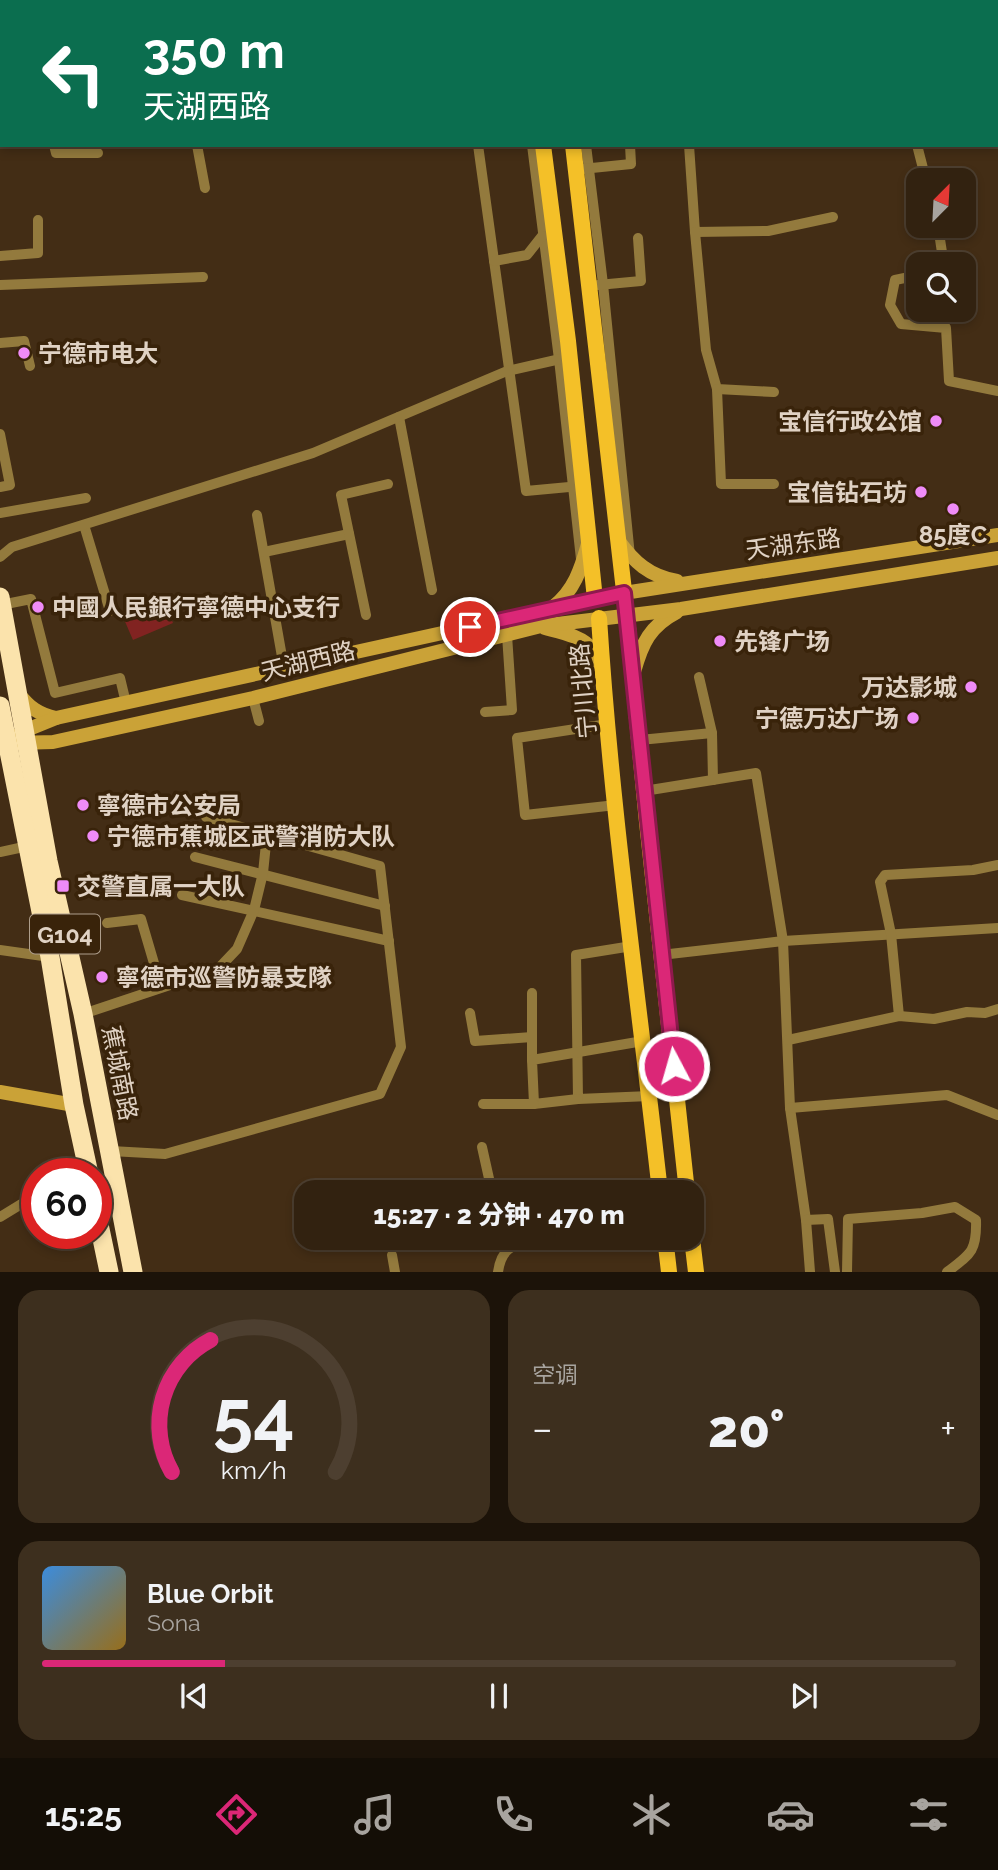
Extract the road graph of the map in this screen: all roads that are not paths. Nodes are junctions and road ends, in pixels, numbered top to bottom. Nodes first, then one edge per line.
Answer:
1 (54, 147) edge
2 (197, 147) edge
3 (478, 147) edge
4 (531, 147) edge
5 (543, 147) edge
6 (574, 147) edge
7 (586, 147) edge
8 (630, 147) edge
9 (689, 147) edge
10 (918, 147) edge
11 (98, 153) dead end
12 (923, 168) edge
13 (582, 169) junction
14 (205, 188) dead end
15 (552, 218) junction
16 (833, 218) dead end
17 (38, 220) dead end
18 (695, 232) junction
19 (542, 235) junction
20 (638, 238) dead end
21 (0, 256) edge
22 (494, 261) junction
23 (203, 277) dead end
24 (906, 278) edge
25 (0, 285) edge
26 (596, 285) junction
27 (0, 344) edge
28 (564, 358) junction
29 (30, 366) dead end
30 (509, 370) junction
31 (717, 389) junction
32 (998, 391) edge
33 (774, 392) dead end
34 (399, 417) junction
35 (0, 434) edge
36 (388, 484) dead end
37 (774, 484) dead end
38 (578, 486) junction
39 (0, 487) edge
40 (86, 498) dead end
41 (614, 508) junction
42 (586, 511) junction
43 (0, 513) edge
44 (257, 515) dead end
45 (84, 525) junction
46 (349, 534) junction
47 (998, 535) edge
48 (618, 540) junction
49 (589, 543) junction
50 (264, 552) junction
51 (630, 556) junction
52 (0, 557) edge
53 (998, 558) edge
54 (582, 565) junction
55 (688, 582) junction
56 (432, 590) dead end
57 (624, 593) junction
58 (595, 599) junction
59 (1, 601) edge
60 (698, 605) junction
61 (550, 609) junction
62 (681, 609) junction
63 (110, 611) dead end
64 (366, 615) dead end
65 (524, 615) junction
66 (627, 617) junction
67 (599, 618) junction
68 (533, 628) junction
69 (507, 635) junction
70 (284, 668) junction
71 (633, 677) junction
72 (699, 677) dead end
73 (604, 689) junction
74 (17, 692) junction
75 (635, 695) junction
76 (253, 698) junction
77 (126, 703) junction
78 (0, 706) edge
79 (485, 712) dead end
80 (56, 718) junction
81 (259, 721) dead end
82 (608, 724) junction
83 (712, 733) junction
84 (640, 740) junction
85 (53, 742) junction
86 (8, 750) edge
87 (33, 780) junction
88 (713, 780) junction
89 (644, 791) junction
90 (616, 804) junction
91 (206, 817) dead end
92 (267, 834) junction
93 (28, 846) junction
94 (0, 852) edge
95 (195, 857) dead end
96 (998, 864) edge
97 (263, 873) junction
98 (182, 895) dead end
99 (385, 906) junction
100 (254, 911) junction
101 (107, 923) dead end
102 (998, 928) edge
103 (891, 934) junction
104 (783, 941) junction
105 (389, 942) junction
106 (632, 946) junction
107 (0, 950) edge
108 (662, 955) junction
109 (50, 957) junction
110 (161, 987) junction
111 (532, 993) dead end
112 (998, 1009) edge
113 (470, 1013) dead end
114 (83, 1014) junction
115 (899, 1016) junction
116 (532, 1037) junction
117 (788, 1040) junction
118 (643, 1041) junction
119 (577, 1054) junction
120 (532, 1060) junction
121 (0, 1092) edge
122 (650, 1096) junction
123 (578, 1099) junction
124 (483, 1104) dead end
125 (534, 1104) junction
126 (74, 1105) junction
127 (790, 1108) junction
128 (998, 1115) edge
129 (482, 1147) dead end
130 (111, 1151) junction
131 (86, 1158) edge
132 (489, 1180) edge
133 (659, 1180) edge
134 (686, 1180) edge
135 (21, 1204) edge
136 (0, 1217) edge
137 (806, 1220) junction
138 (104, 1249) edge
139 (505, 1250) edge
140 (666, 1250) edge
141 (693, 1250) edge
142 (392, 1255) dead end
143 (109, 1272) edge
144 (133, 1272) edge
145 (395, 1272) edge
146 (498, 1272) edge
147 (668, 1272) edge
148 (696, 1272) edge
149 (810, 1272) edge
150 (835, 1272) edge
151 (847, 1272) edge
152 (947, 1272) edge

1 - 11 street
2 - 14 street
3 - 22 street
4 - 19 street
5 - 15 main road, 宁川北路
6 - 13 main road, 宁川北路
7 - 13 street
8 - 13 street
9 - 18 street
10 - 12 street
13 - 26 main road, 宁川北路
15 - 19 street
15 - 28 main road, 宁川北路
16 - 18 street
17 - 21 street
18 - 31 street
19 - 22 street
19 - 28 street
20 - 26 street
22 - 30 street
23 - 25 street
24 - 32 street
26 - 41 main road, 宁川北路
26 - 51 street
27 - 29 street
28 - 30 street
28 - 38 main road, 宁川北路
30 - 34 street
30 - 38 street
31 - 33 street
31 - 37 street
34 - 45 street
34 - 56 street
35 - 39 street
36 - 46 street
38 - 42 main road, 宁川北路
38 - 54 street
40 - 43 street
41 - 42 main road
41 - 48 main road, 宁川北路
42 - 49 main road, 宁川北路
44 - 50 street
45 - 52 street
45 - 63 street
46 - 50 street
46 - 64 street
47 - 55 main road, 天湖东路
48 - 51 main road
48 - 57 main road, 宁川北路
49 - 54 main road
49 - 58 main road, 宁川北路
50 - 70 street
51 - 55 main road
53 - 60 main road, 天湖东路
54 - 61 main road
55 - 57 main road, 天湖东路
55 - 60 main road
57 - 58 main road, 天湖东路
57 - 66 main road, 宁川北路
58 - 61 main road, 天湖西路
58 - 67 main road, 宁川北路
59 - 74 highway, 蕉城南路 / G104
59 - 77 street
60 - 62 main road, 天湖东路
61 - 65 main road, 天湖西路
62 - 66 main road, 天湖东路
62 - 71 main road
65 - 68 main road
65 - 70 main road, 天湖西路
66 - 67 main road, 天湖东路
66 - 71 main road, 宁川北路
67 - 68 main road, 天湖西路
67 - 73 main road, 宁川北路
68 - 69 main road, 天湖西路
68 - 73 main road
69 - 76 main road, 天湖西路
69 - 79 street
70 - 77 main road, 天湖西路
71 - 75 main road, 宁川北路
72 - 83 street
73 - 75 main road
73 - 82 main road, 宁川北路
74 - 80 main road
74 - 86 highway, 蕉城南路 / G104
75 - 84 main road, 宁川北路
76 - 81 street
76 - 85 main road, 天湖西路
77 - 80 main road, 天湖西路
78 - 86 highway, 蕉城南路 / G104
80 - 86 main road, 天湖西路
82 - 90 main road, 宁川北路
82 - 90 street
83 - 84 street
83 - 88 street
84 - 89 main road, 宁川北路
85 - 86 main road, 天湖西路
85 - 87 main road
86 - 87 highway, 蕉城南路 / G104
86 - 93 highway, 蕉城南路 / G104
87 - 114 highway, 蕉城南路 / G104
88 - 89 street
88 - 104 street
89 - 108 main road, 宁川北路
90 - 106 main road, 宁川北路
91 - 92 street
92 - 97 street
92 - 99 street
93 - 94 street
93 - 109 highway, 蕉城南路 / G104
95 - 97 street
96 - 103 street
97 - 99 street
97 - 100 street
98 - 100 street
99 - 105 street
100 - 105 street
100 - 110 street
101 - 110 street
102 - 103 street
103 - 104 street
103 - 115 street
104 - 108 street
104 - 117 street
105 - 130 street
106 - 118 main road, 宁川北路
106 - 119 street
107 - 109 street
108 - 134 main road, 宁川北路
109 - 126 highway, 蕉城南路 / G104
110 - 114 street
111 - 116 street
112 - 115 street
113 - 116 street
114 - 130 highway, 蕉城南路 / G104
115 - 117 street
116 - 120 street
117 - 127 street
118 - 119 street
118 - 122 main road, 宁川北路
119 - 120 street
119 - 123 street
120 - 125 street
121 - 126 main road
122 - 123 street
122 - 133 main road, 宁川北路
123 - 125 street
124 - 125 street
126 - 131 highway, 蕉城南路 / G104
127 - 128 street
127 - 137 street
129 - 132 street
130 - 144 highway, 蕉城南路 / G104
135 - 136 street
137 - 149 street
137 - 150 street
138 - 143 highway
139 - 146 street
140 - 147 main road
141 - 148 main road
142 - 145 street
151 - 152 street

